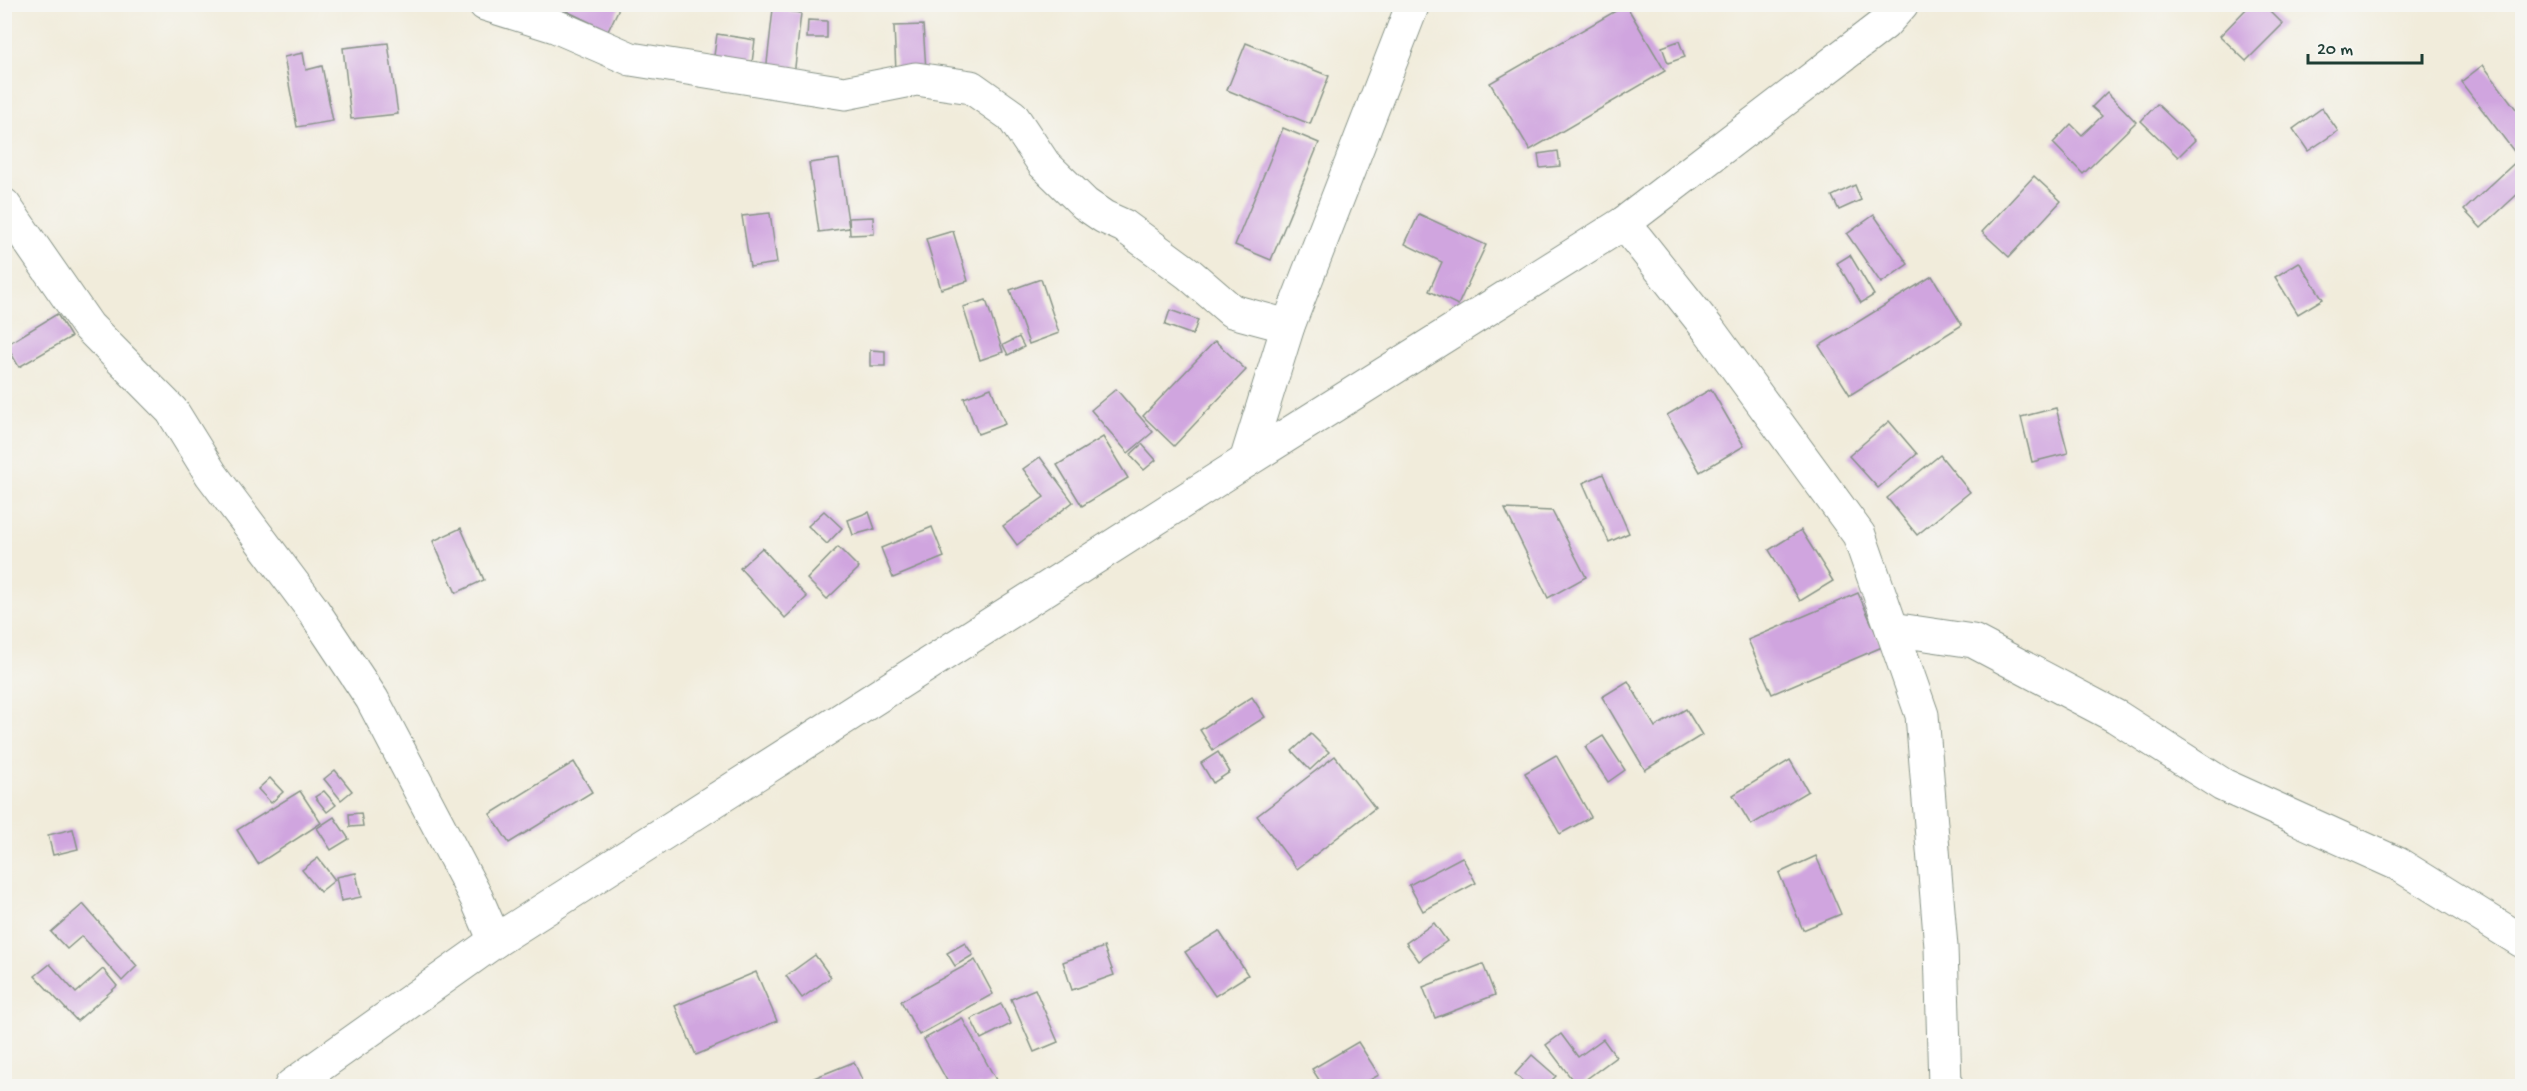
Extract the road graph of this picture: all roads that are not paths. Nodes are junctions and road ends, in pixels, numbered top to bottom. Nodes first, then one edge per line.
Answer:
1 (485, 4) edge
2 (1413, 4) edge
3 (1902, 4) edge
4 (4, 205) edge
5 (1624, 223) junction
6 (1288, 326) junction
7 (1246, 461) junction
8 (1892, 629) junction
9 (495, 941) junction
10 (2523, 941) edge
11 (291, 1086) edge
12 (1945, 1086) edge

1 - 6 street
2 - 6 street
3 - 5 street
4 - 9 street
5 - 7 street
5 - 8 street
6 - 7 street
7 - 9 street
8 - 10 street
8 - 12 street
9 - 11 street

